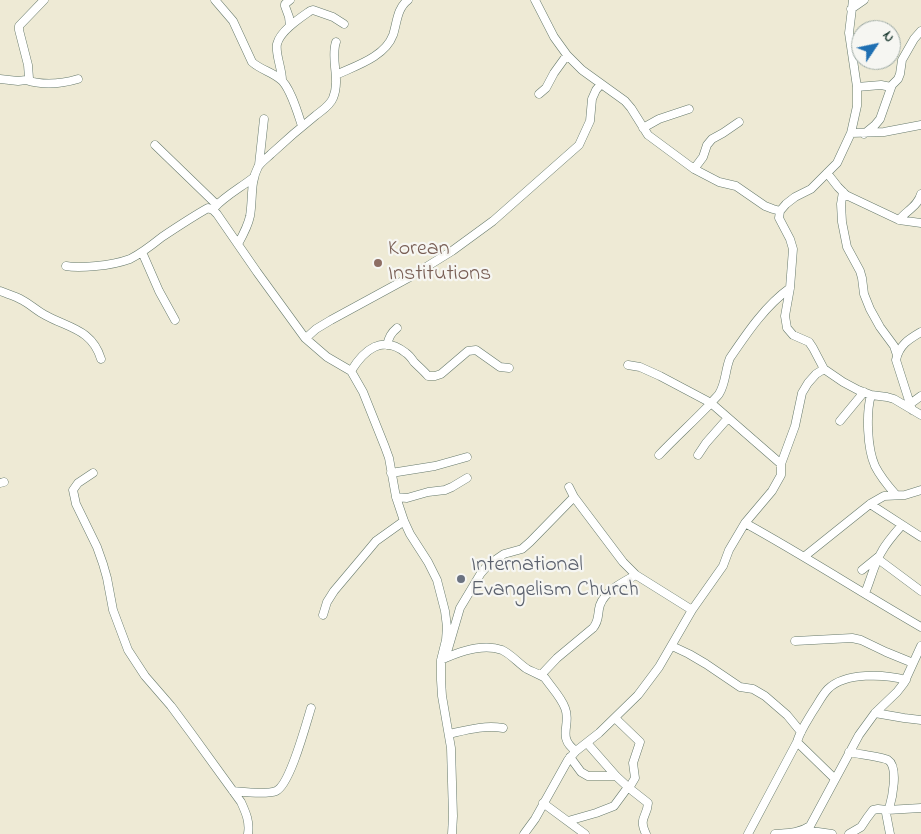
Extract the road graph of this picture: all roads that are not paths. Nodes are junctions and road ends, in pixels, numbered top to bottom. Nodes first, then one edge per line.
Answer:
1 (44, 0) edge
2 (215, 0) edge
3 (290, 0) edge
4 (408, 0) edge
5 (535, 0) edge
6 (853, 0) edge
7 (864, 0) edge
8 (851, 9) junction
9 (344, 24) dead end
10 (290, 26) junction
11 (921, 31) edge
12 (336, 42) dead end
13 (567, 56) junction
14 (336, 75) junction
15 (0, 79) edge
16 (78, 79) dead end
17 (26, 80) junction
18 (282, 80) junction
19 (602, 84) junction
20 (857, 87) junction
21 (891, 87) junction
22 (539, 94) dead end
23 (688, 108) dead end
24 (264, 120) dead end
25 (739, 122) dead end
26 (921, 125) edge
27 (302, 126) junction
28 (643, 128) junction
29 (851, 133) junction
30 (864, 134) junction
31 (155, 145) dead end
32 (259, 166) junction
33 (694, 169) junction
34 (827, 173) junction
35 (253, 178) junction
36 (843, 192) junction
37 (921, 194) edge
38 (215, 208) junction
39 (780, 211) junction
40 (899, 220) junction
41 (921, 224) edge
42 (238, 244) junction
43 (142, 252) junction
44 (66, 266) dead end
45 (790, 288) junction
46 (0, 291) edge
47 (175, 320) dead end
48 (397, 328) dead end
49 (921, 332) edge
50 (306, 338) junction
51 (387, 345) junction
52 (897, 355) junction
53 (101, 359) dead end
54 (628, 365) dead end
55 (509, 368) dead end
56 (824, 369) junction
57 (351, 371) junction
58 (868, 393) junction
59 (921, 396) edge
60 (711, 403) junction
61 (911, 407) junction
62 (921, 415) edge
63 (728, 418) junction
64 (840, 421) dead end
65 (660, 455) dead end
66 (698, 455) dead end
67 (467, 457) dead end
68 (781, 464) junction
69 (93, 473) dead end
70 (391, 473) junction
71 (467, 478) dead end
72 (568, 487) dead end
73 (921, 490) edge
74 (896, 495) junction
75 (396, 497) junction
76 (574, 497) junction
77 (870, 504) junction
78 (404, 521) junction
79 (745, 523) junction
80 (902, 525) junction
81 (921, 537) edge
82 (805, 556) junction
83 (879, 557) junction
84 (862, 570) dead end
85 (636, 575) junction
86 (921, 591) edge
87 (865, 593) junction
88 (692, 610) junction
89 (322, 615) dead end
90 (921, 627) edge
91 (795, 641) dead end
92 (672, 646) junction
93 (921, 646) edge
94 (443, 659) junction
95 (913, 663) junction
96 (541, 675) junction
97 (906, 680) junction
98 (311, 708) dead end
99 (874, 713) junction
100 (615, 718) junction
101 (921, 720) edge
102 (503, 728) dead end
103 (801, 732) junction
104 (449, 734) junction
105 (797, 742) junction
106 (586, 743) junction
107 (849, 752) junction
108 (573, 754) junction
109 (616, 776) junction
110 (835, 779) junction
111 (628, 787) junction
112 (233, 791) junction
113 (543, 803) junction
114 (921, 808) edge
115 (888, 810) junction
116 (568, 821) junction
117 (804, 830) junction
118 (787, 833) edge
119 (248, 834) edge
120 (452, 834) edge
121 (524, 834) edge
122 (585, 834) edge
123 (646, 834) edge
124 (748, 834) edge
125 (775, 834) edge
126 (832, 834) edge
127 (849, 834) edge
128 (890, 834) edge

1 - 17 street
2 - 18 street
3 - 10 street
4 - 14 street
5 - 13 street
6 - 8 street
7 - 8 street
8 - 20 street
9 - 10 street
10 - 18 street
11 - 21 street
12 - 14 street
13 - 19 street
13 - 22 street
14 - 27 street
15 - 17 street
16 - 17 street
18 - 27 street
19 - 28 street
19 - 50 street
20 - 21 street
20 - 29 street
21 - 30 street
23 - 28 street
24 - 32 street
25 - 33 street
26 - 30 street
27 - 32 street
28 - 33 street
29 - 30 street
29 - 34 street
31 - 38 street
32 - 35 street
33 - 39 street
34 - 36 street
34 - 39 street
35 - 38 street
35 - 42 street
36 - 40 street
36 - 52 street
37 - 40 street
38 - 42 street
38 - 43 street
39 - 45 street
40 - 41 street
42 - 50 street
43 - 44 street
43 - 47 street
45 - 56 street
45 - 60 street
46 - 53 street
48 - 51 street
49 - 52 street
50 - 57 street
51 - 55 street
51 - 57 street
52 - 61 street
54 - 60 street
56 - 58 street
56 - 68 street
57 - 70 street
58 - 61 street
58 - 64 street
58 - 74 street
59 - 61 street
60 - 63 street
60 - 65 street
61 - 62 street
63 - 66 street
63 - 68 street
67 - 70 street
68 - 79 street
69 - 112 street
70 - 75 street
71 - 75 street
72 - 76 street
73 - 74 street
74 - 77 street
75 - 78 street
76 - 85 street
76 - 94 street
77 - 80 street
77 - 82 street
78 - 89 street
78 - 94 street
79 - 82 street
79 - 88 street
80 - 81 street
80 - 83 street
82 - 87 street
83 - 84 street
83 - 86 street
83 - 87 street
85 - 88 street
85 - 96 street
87 - 90 street
88 - 92 street
91 - 95 street
92 - 100 street
92 - 103 street
93 - 95 street
94 - 96 street
94 - 104 street
95 - 97 street
96 - 108 street
97 - 99 street
97 - 103 street
98 - 112 street
99 - 101 street
99 - 107 street
100 - 106 street
100 - 111 street
102 - 104 street
103 - 105 street
104 - 120 street
105 - 110 street
105 - 124 street
106 - 108 street
106 - 109 street
107 - 110 street
107 - 115 street
108 - 109 street
108 - 113 street
109 - 111 street
110 - 117 street
111 - 116 street
111 - 123 street
112 - 119 street
113 - 116 street
113 - 121 street
114 - 115 street
115 - 127 street
115 - 128 street
116 - 122 street
117 - 118 street
117 - 126 street
118 - 125 street

